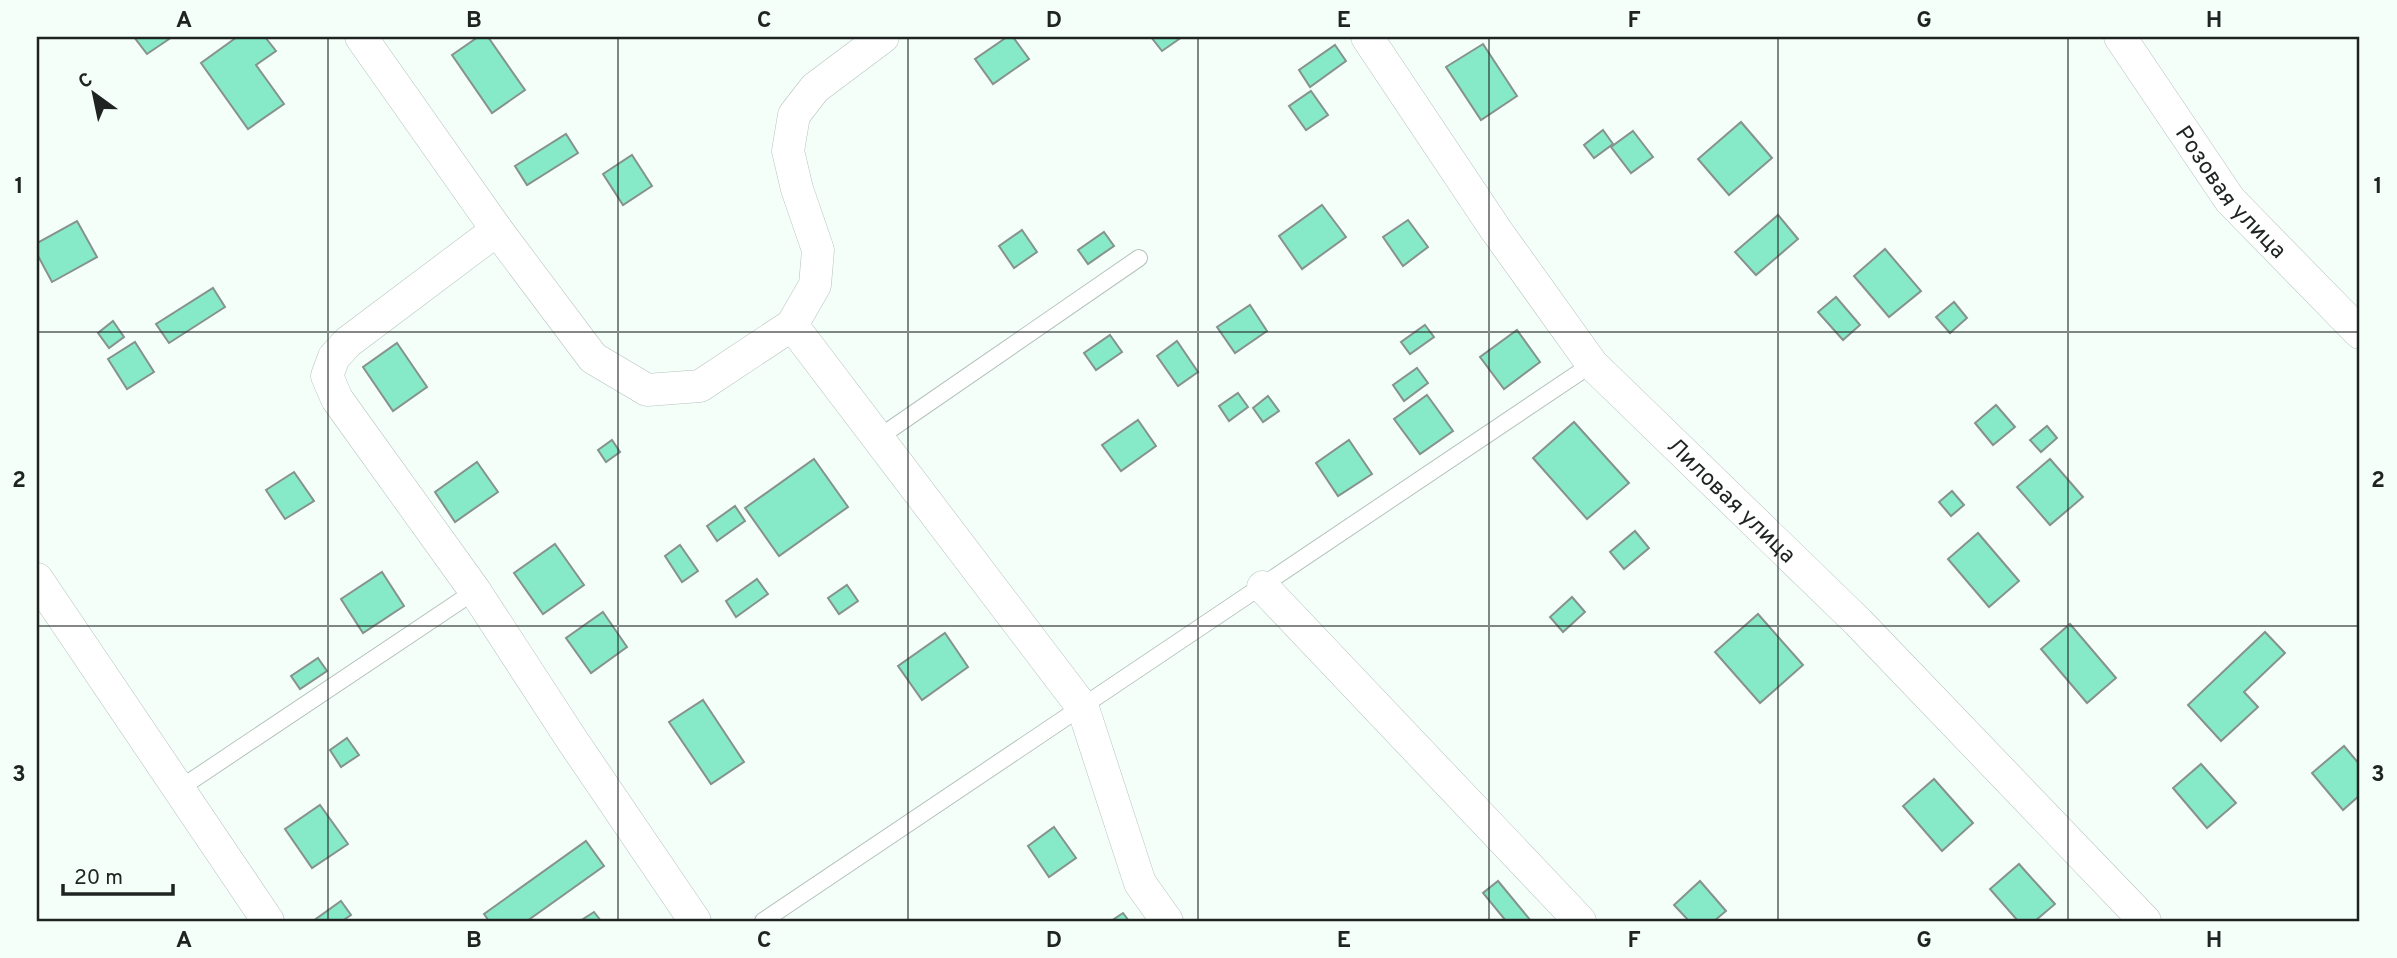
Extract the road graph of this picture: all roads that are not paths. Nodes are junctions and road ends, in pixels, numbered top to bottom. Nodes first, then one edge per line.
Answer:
1 (361, 37) edge
2 (883, 37) edge
3 (1367, 37) edge
4 (2120, 37) edge
5 (497, 230) junction
6 (1139, 258) dead end
7 (792, 326) junction
8 (2360, 333) edge
9 (1592, 364) junction
10 (878, 438) junction
11 (37, 579) edge
12 (1263, 587) junction
13 (475, 591) junction
14 (1083, 708) junction
15 (178, 789) junction
16 (268, 921) edge
17 (695, 921) edge
18 (763, 921) edge
19 (1167, 921) edge
20 (1580, 921) edge
21 (2145, 921) edge

1 - 5 street
2 - 7 street
3 - 9 street, Лиловая улица
4 - 8 street, Розовая улица
5 - 7 street
5 - 13 street
6 - 10 lane
7 - 10 street
9 - 12 lane
9 - 21 street, Лиловая улица
10 - 14 street
11 - 15 street
12 - 14 lane
12 - 20 street
13 - 15 lane
13 - 17 street
14 - 18 lane
14 - 19 street
15 - 16 street

